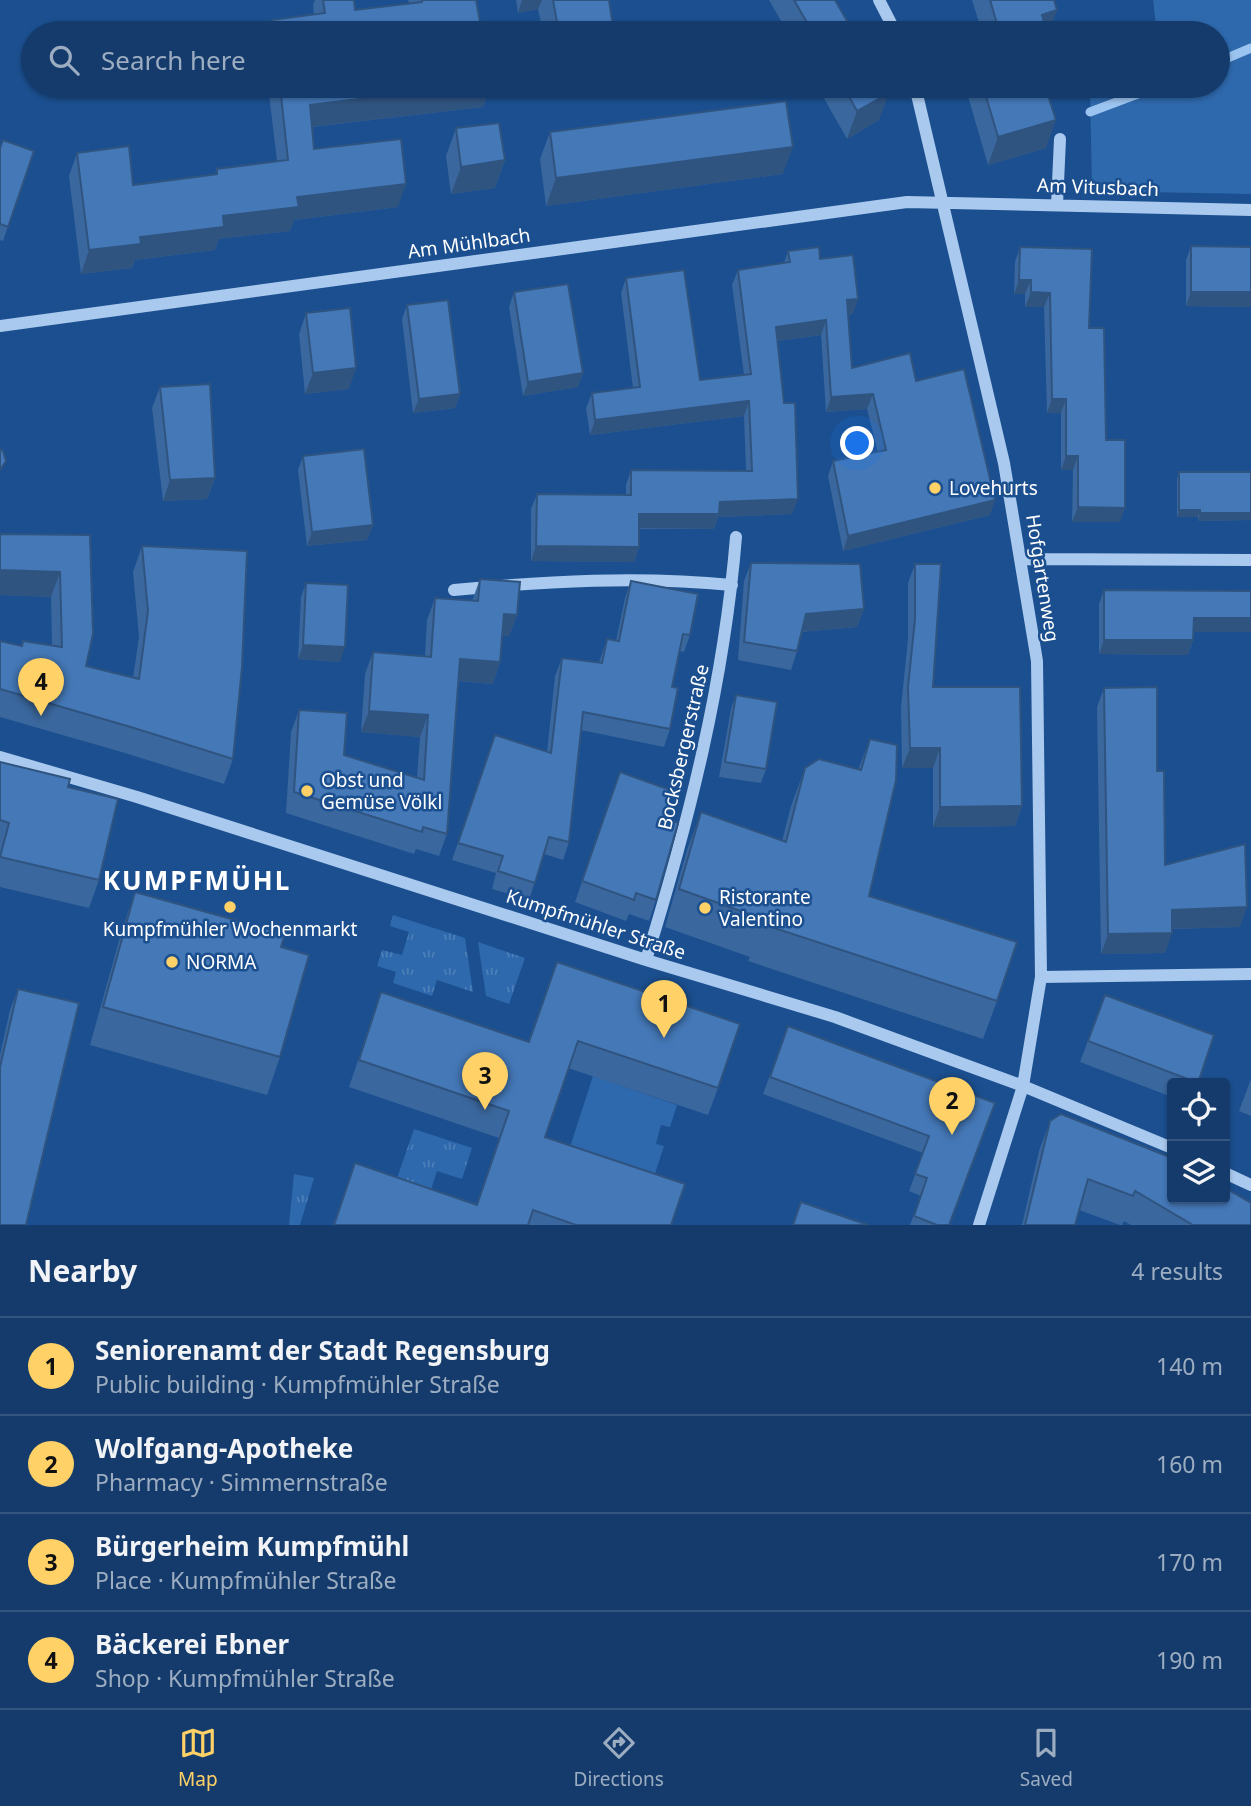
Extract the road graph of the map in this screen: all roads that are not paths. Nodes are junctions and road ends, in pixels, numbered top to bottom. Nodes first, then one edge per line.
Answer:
1 (879, 0) edge
2 (890, 21) edge
3 (918, 98) edge
4 (1060, 139) dead end
5 (944, 202) junction
6 (1057, 205) junction
7 (1251, 210) edge
8 (0, 326) edge
9 (736, 537) dead end
10 (1021, 559) junction
11 (1251, 560) edge
12 (732, 585) junction
13 (454, 590) dead end
14 (0, 757) edge
15 (646, 960) junction
16 (1251, 974) edge
17 (1041, 977) junction
18 (1023, 1086) junction
19 (1167, 1146) edge
20 (1230, 1175) edge
21 (1251, 1185) edge
22 (979, 1225) edge

1 - 2 street
3 - 5 street, Hofgartenweg
4 - 6 street
5 - 6 street, Am Vitusbach
5 - 8 street, Am Mühlbach
5 - 10 street, Hofgartenweg
6 - 7 street, Am Vitusbach
9 - 12 street, Bocksbergerstraße
10 - 11 street
10 - 17 street, Hofgartenweg
12 - 13 street
12 - 15 street, Bocksbergerstraße
14 - 15 street, Kumpfmühler Straße
15 - 18 street, Kumpfmühler Straße
16 - 17 street
17 - 18 street, Hofgartenweg
18 - 19 street, Kumpfmühler Straße
18 - 22 street, Hofgartenweg
20 - 21 street

